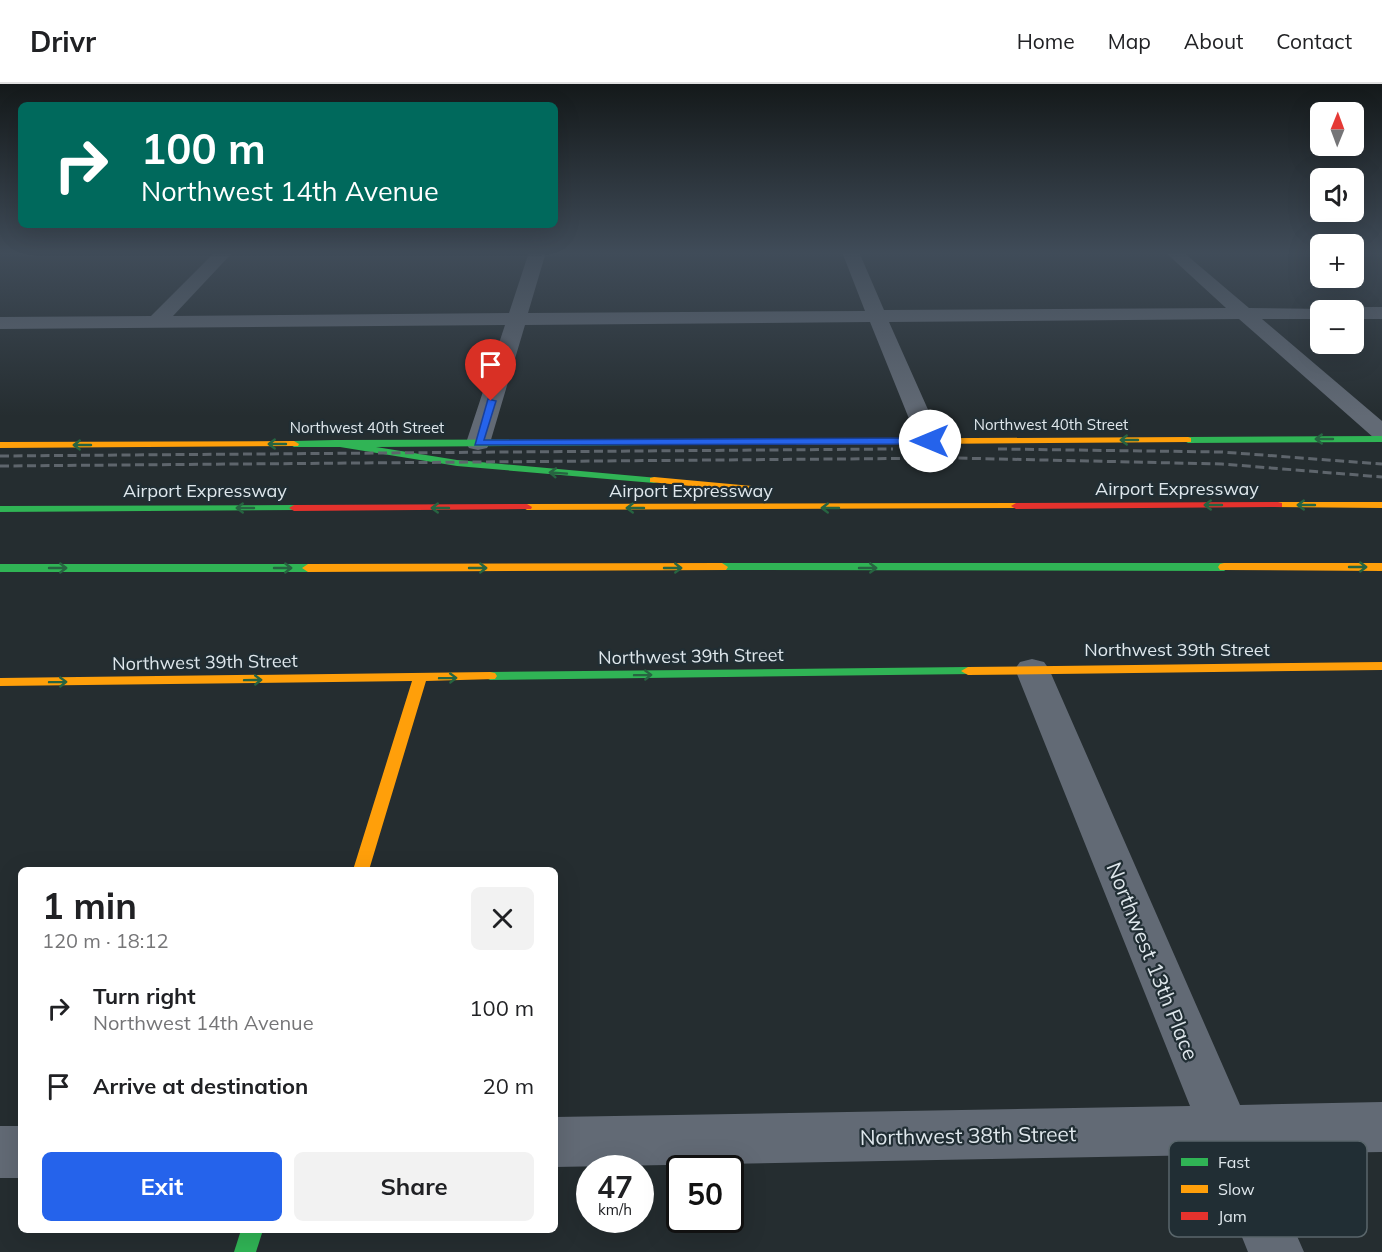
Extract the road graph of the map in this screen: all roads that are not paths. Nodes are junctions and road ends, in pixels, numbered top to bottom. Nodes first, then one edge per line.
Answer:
1 (171, 307) edge
2 (522, 307) edge
3 (873, 307) edge
4 (1235, 307) edge
5 (1310, 313) edge
6 (1364, 313) edge
7 (1382, 313) edge
8 (1244, 314) junction
9 (878, 317) junction
10 (518, 319) junction
11 (0, 323) edge
12 (155, 323) junction
13 (1382, 433) edge
14 (1382, 439) edge
15 (930, 441) junction
16 (335, 443) junction
17 (478, 443) junction
18 (0, 445) edge
19 (763, 490) dead end
20 (787, 492) dead end
21 (1056, 506) junction
22 (1382, 506) edge
23 (0, 509) edge
24 (1258, 567) junction
25 (1382, 567) edge
26 (0, 568) edge
27 (1359, 582) dead end
28 (1382, 666) edge
29 (1032, 669) junction
30 (420, 678) junction
31 (0, 682) edge
32 (362, 867) edge
33 (1382, 1127) edge
34 (1223, 1130) junction
35 (1228, 1141) edge
36 (558, 1142) edge
37 (0, 1152) edge
38 (18, 1152) edge
39 (251, 1233) edge
40 (1269, 1237) edge
41 (245, 1252) edge
42 (1276, 1252) edge

1 - 12 street
2 - 10 street
3 - 9 street
4 - 8 street
5 - 8 street
6 - 7 street
8 - 9 street
8 - 13 street
9 - 10 street
9 - 15 street
10 - 12 street
10 - 17 street
11 - 12 street
14 -> 15 main road, Northwest 40th Street
15 - 17 main road, Northwest 40th Street
16 - 17 main road, Northwest 40th Street
16 -> 18 main road, Northwest 40th Street
19 -> 16 main road
20 - 21 main road
22 -> 21 main road, Airport Expressway
21 -> 23 main road, Airport Expressway
24 -> 25 main road
26 -> 24 main road
24 - 27 main road
28 - 29 main road, Northwest 39th Street
30 -> 29 main road, Northwest 39th Street
29 - 34 street, Northwest 13th Place
31 -> 30 main road, Northwest 39th Street
30 - 32 main road
33 - 34 street, Northwest 38th Street
34 - 35 street, Northwest 13th Place
34 - 36 street, Northwest 38th Street
37 - 38 street
39 - 41 main road
40 - 42 street, Northwest 13th Place

